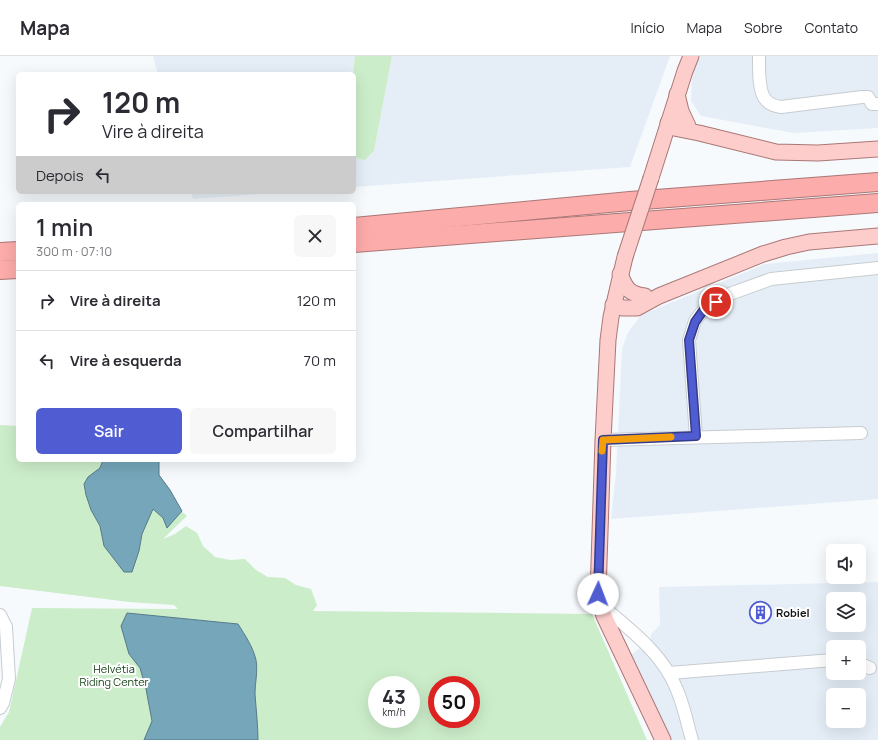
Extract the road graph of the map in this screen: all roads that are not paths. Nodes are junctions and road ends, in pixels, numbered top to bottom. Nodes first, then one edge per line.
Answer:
1 (691, 56) edge
2 (759, 56) edge
3 (677, 94) junction
4 (878, 104) edge
5 (668, 123) junction
6 (692, 130) junction
7 (659, 149) junction
8 (878, 150) edge
9 (878, 182) edge
10 (878, 203) edge
11 (356, 227) edge
12 (878, 236) edge
13 (356, 243) edge
14 (16, 251) edge
15 (0, 252) edge
16 (878, 268) edge
17 (16, 269) edge
18 (0, 270) edge
19 (620, 274) junction
20 (647, 300) junction
21 (613, 305) junction
22 (608, 340) junction
23 (861, 433) dead end
24 (696, 436) junction
25 (603, 440) junction
26 (600, 604) junction
27 (0, 615) edge
28 (826, 661) edge
29 (669, 673) junction
30 (0, 708) edge
31 (662, 740) edge
32 (692, 740) edge

1 - 3 main road
2 - 4 street
3 - 5 main road
3 - 6 main road
5 - 6 main road
5 - 7 main road
6 - 7 main road
6 - 8 main road
7 - 19 main road, bridge
9 - 11 highway
10 - 13 highway
12 - 20 main road
14 - 15 highway
16 - 24 street
17 - 18 highway
19 - 20 main road
19 - 21 main road
20 - 21 main road
20 - 22 main road
21 - 22 main road
22 - 25 main road
23 - 24 street
24 - 25 street
25 - 26 main road
26 - 29 street
26 - 31 main road
27 - 30 street
28 - 29 street
29 - 32 street

